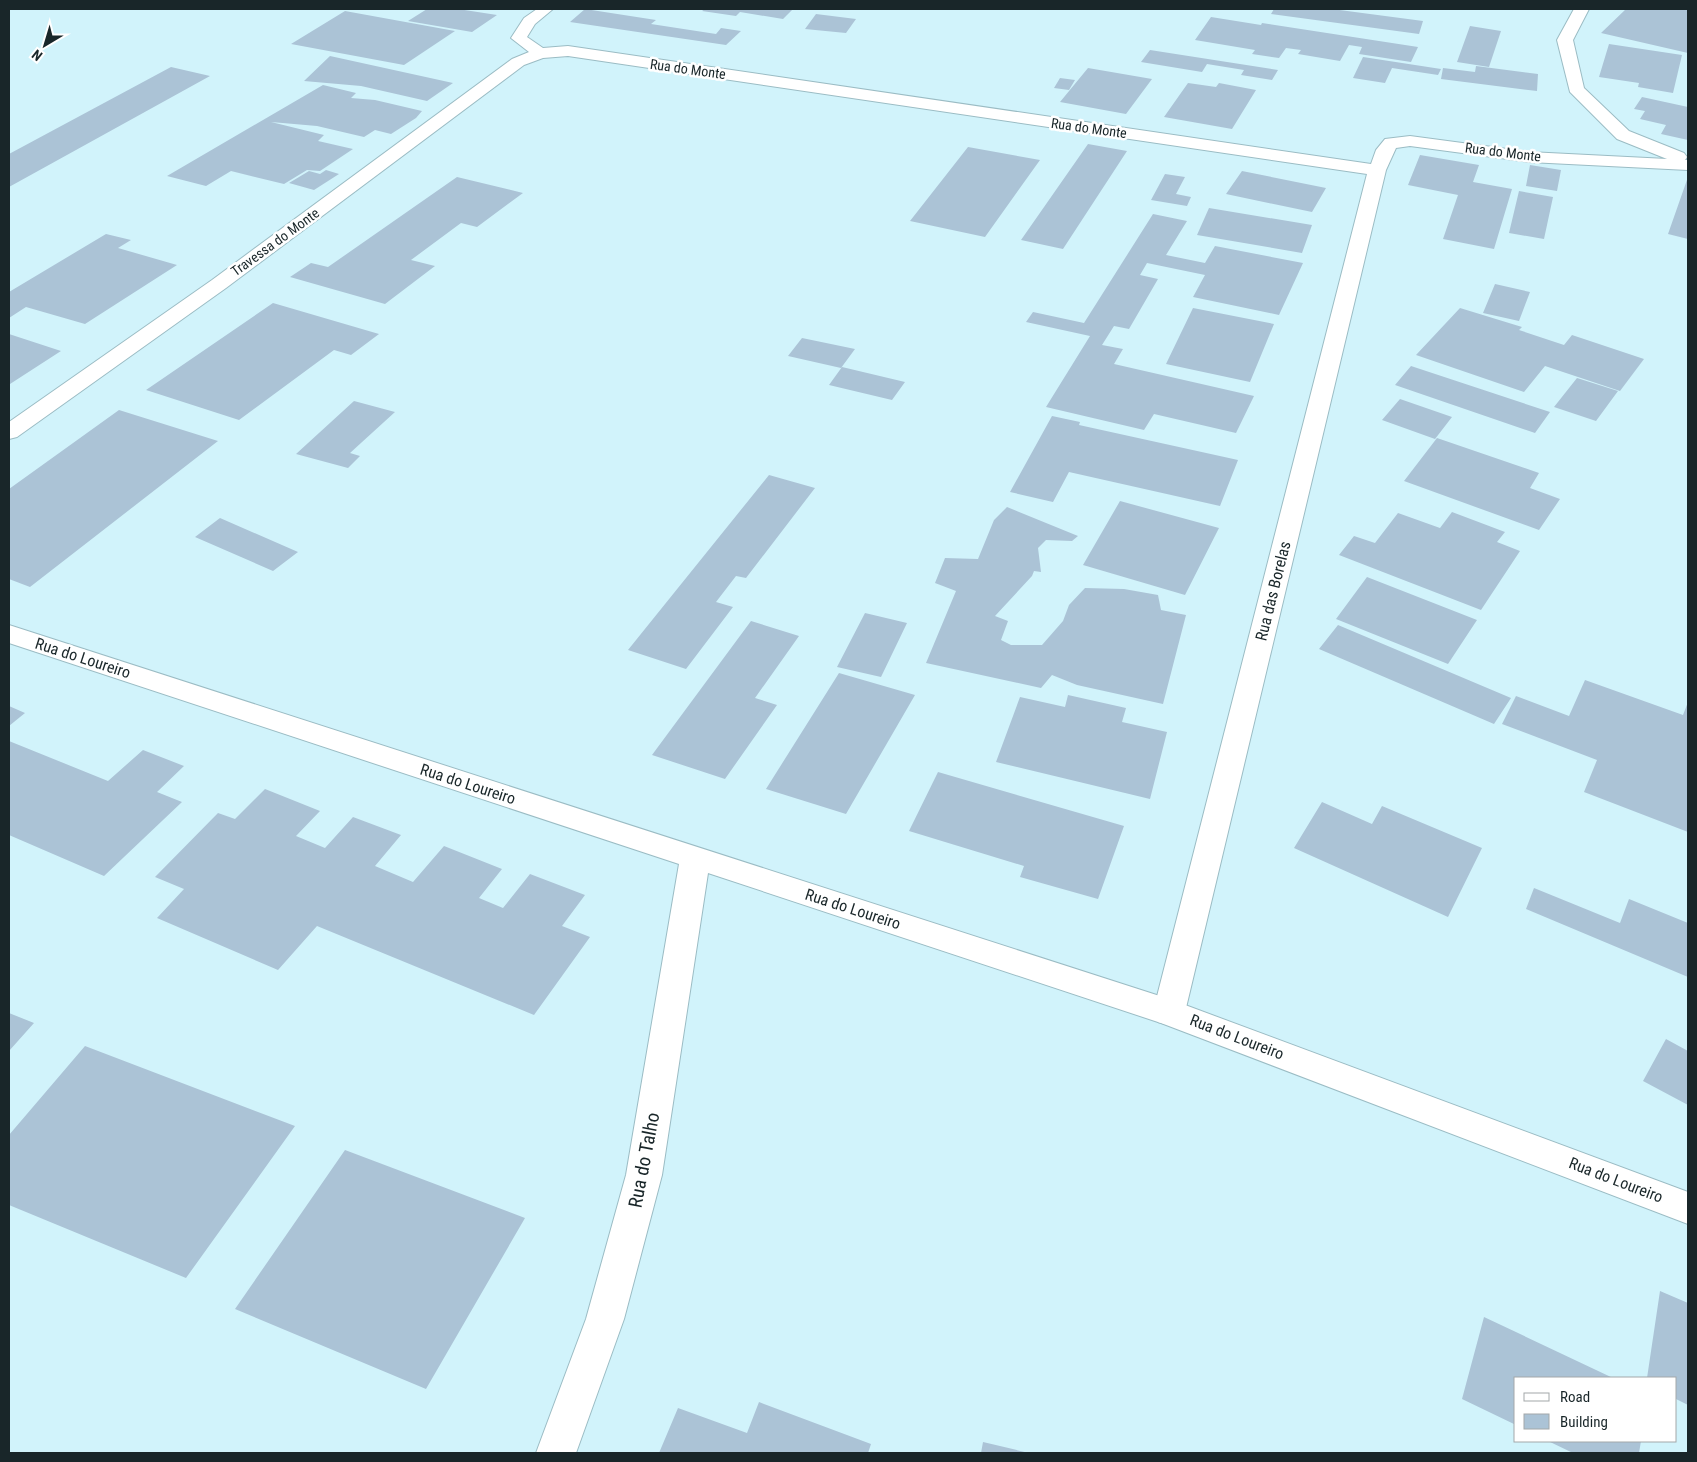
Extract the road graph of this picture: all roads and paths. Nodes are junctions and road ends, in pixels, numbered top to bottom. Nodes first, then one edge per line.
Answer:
1 (546, 9) edge
2 (1582, 9) edge
3 (540, 53) junction
4 (1688, 163) edge
5 (1377, 170) junction
6 (9, 432) edge
7 (9, 634) edge
8 (695, 858) junction
9 (1169, 1012) junction
10 (1688, 1208) edge
11 (556, 1453) edge

1 - 3 street
2 - 4 street
3 - 5 street, Rua do Monte
3 - 6 street, Travessa do Monte
4 - 5 street, Rua do Monte
5 - 9 street, Rua das Borelas
7 - 8 street, Rua do Loureiro
8 - 9 street, Rua do Loureiro
8 - 11 street, Rua do Talho
9 - 10 street, Rua do Loureiro

